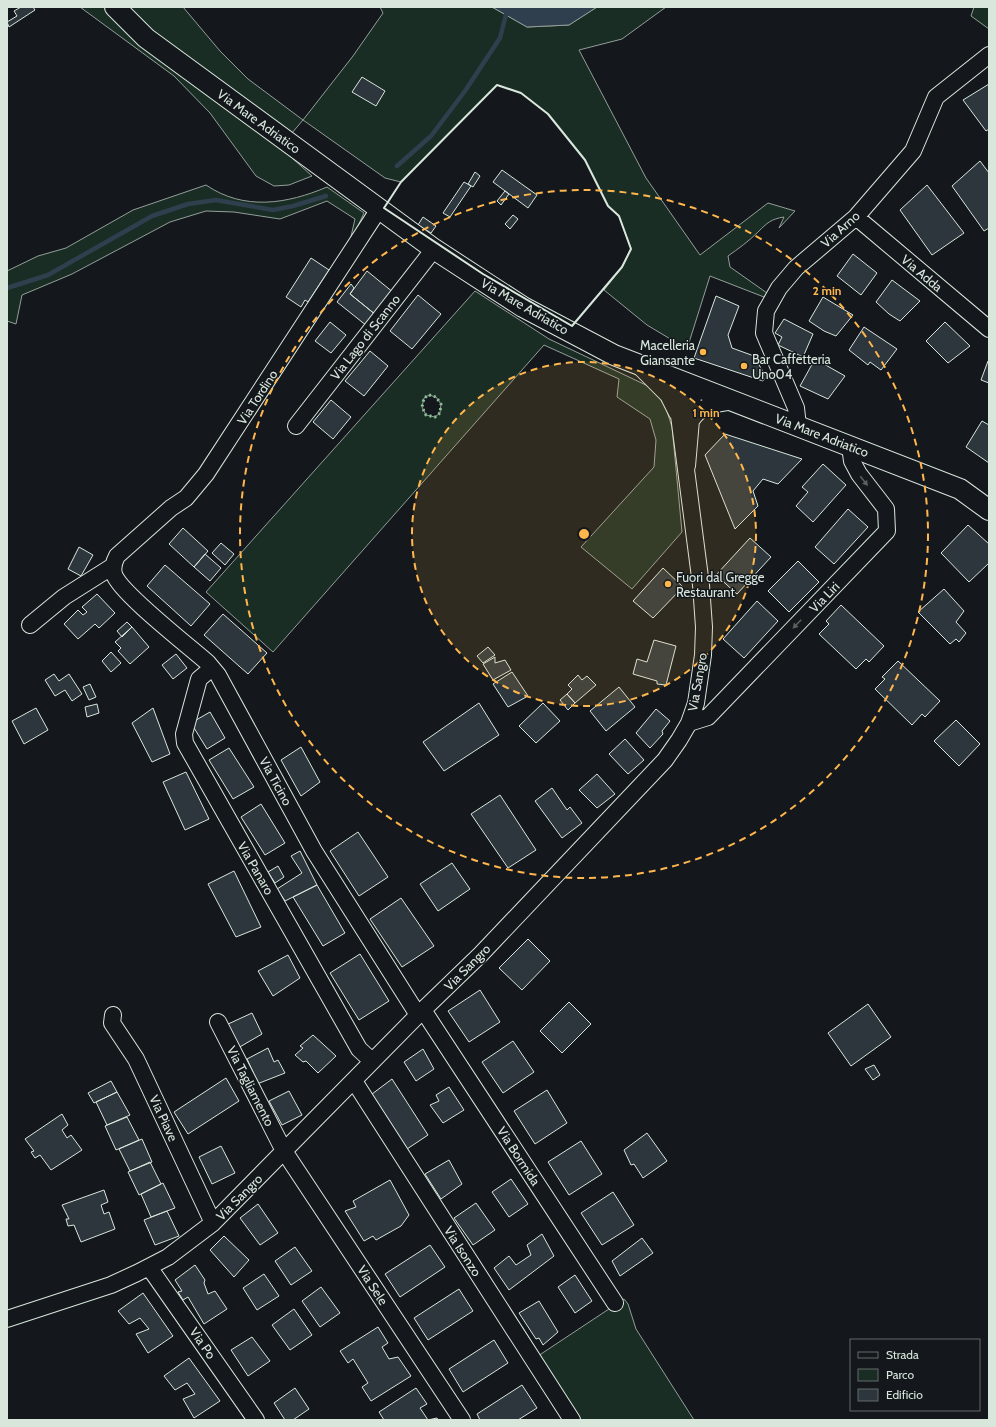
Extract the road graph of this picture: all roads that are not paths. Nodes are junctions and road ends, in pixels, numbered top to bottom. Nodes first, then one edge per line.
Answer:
1 (115, 7) edge
2 (989, 55) edge
3 (379, 208) junction
4 (856, 217) junction
5 (434, 249) junction
6 (989, 329) edge
7 (635, 363) junction
8 (684, 382) junction
9 (734, 401) junction
10 (685, 420) junction
11 (296, 426) dead end
12 (798, 426) junction
13 (850, 446) junction
14 (989, 510) edge
15 (113, 566) junction
16 (30, 625) dead end
17 (212, 668) junction
18 (689, 722) junction
19 (420, 1012) junction
20 (113, 1015) dead end
21 (218, 1022) dead end
22 (372, 1061) junction
23 (354, 1081) junction
24 (284, 1151) junction
25 (213, 1223) junction
26 (149, 1267) junction
27 (616, 1303) dead end
28 (7, 1319) edge
29 (256, 1420) edge
30 (462, 1420) edge
31 (572, 1420) edge

1 - 3 main road, Via Mare Adriatico
2 - 4 street, Via Arno
3 - 5 main road, Via Mare Adriatico
3 - 15 street, Via Tordino
4 - 6 street, Via Adda
4 - 12 street, Via Arno
5 - 7 main road, Via Mare Adriatico
5 - 11 street, Via Lago di Scanno
7 - 8 main road, Via Mare Adriatico
7 - 10 street, Via Sangro
8 - 9 main road, Via Mare Adriatico
8 - 10 street, Via Sangro
9 - 10 street
9 - 12 main road, Via Mare Adriatico
10 - 18 street, Via Sangro
12 - 13 main road, Via Mare Adriatico
13 - 14 main road, Via Mare Adriatico
13 -> 18 street, Via Liri
15 - 16 street
15 - 17 street, Via Ticino
17 - 19 street, Via Ticino
17 - 22 street, Via Panaro
18 - 19 street, Via Sangro
19 - 22 street, Via Sangro
19 - 27 street, Via Bormida
20 - 25 street, Via Piave
21 - 24 street, Via Tagliamento
22 - 23 street, Via Sangro
23 - 24 street, Via Sangro
23 - 31 street, Via Isonzo
24 - 25 street, Via Sangro
24 - 30 street, Via Sele
25 - 26 street, Via Sangro
26 - 28 street, Via Sangro
26 - 29 street, Via Po

